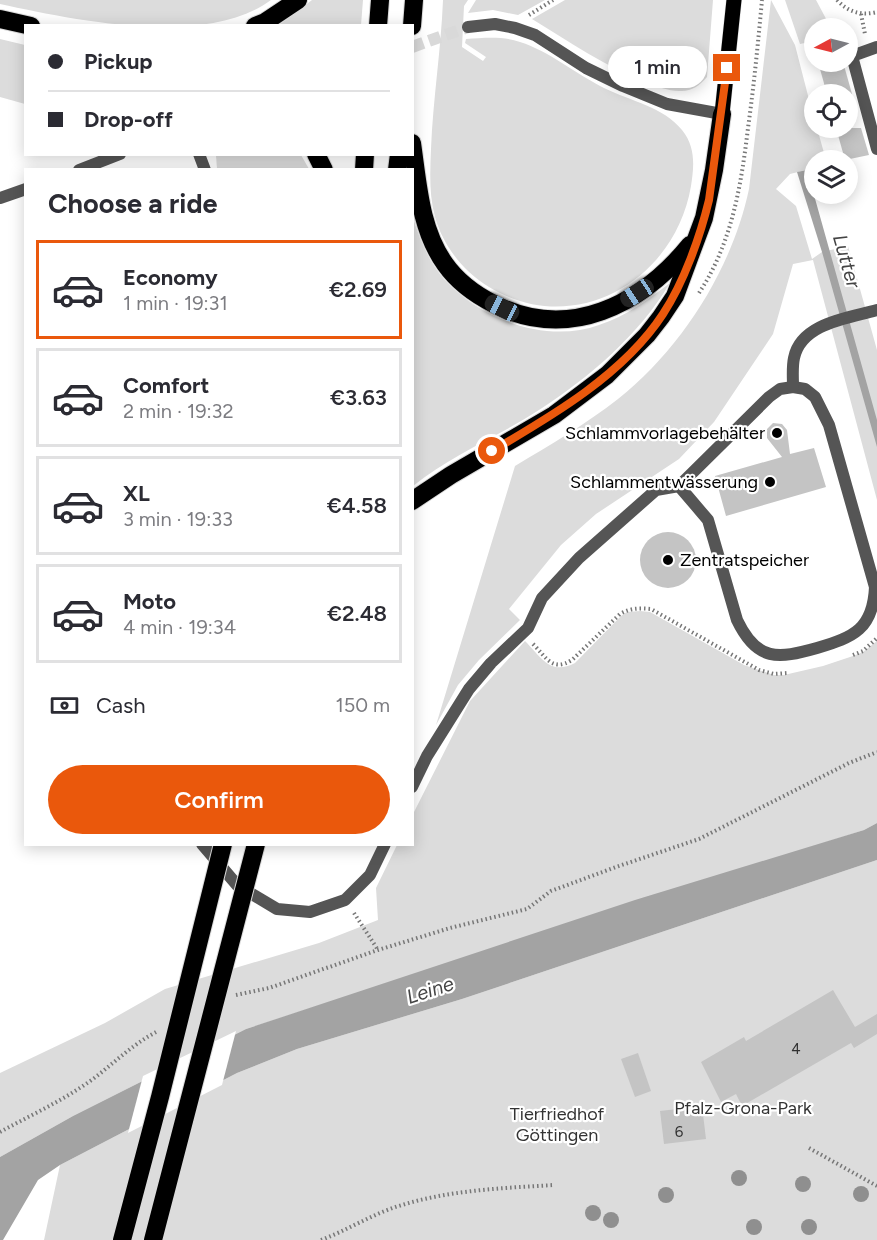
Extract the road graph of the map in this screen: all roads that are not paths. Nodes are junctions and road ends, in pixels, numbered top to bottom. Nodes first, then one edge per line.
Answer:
1 (297, 0) edge
2 (734, 0) edge
3 (414, 2) edge
4 (0, 19) edge
5 (24, 24) edge
6 (260, 24) edge
7 (412, 24) edge
8 (468, 27) tunnel mouth
9 (877, 47) edge
10 (722, 114) junction
11 (877, 149) edge
12 (414, 155) edge
13 (115, 156) edge
14 (84, 168) edge
15 (24, 190) edge
16 (0, 198) edge
17 (697, 237) junction
18 (877, 310) edge
19 (793, 387) junction
20 (679, 486) junction
21 (414, 500) edge
22 (874, 574) edge
23 (414, 783) edge
24 (204, 846) edge
25 (223, 846) edge
26 (255, 846) edge
27 (384, 846) edge
28 (122, 1240) edge
29 (153, 1240) edge

1 - 6 highway
2 - 10 main road
3 - 7 highway
4 - 5 highway
8 - 10 street
9 - 11 street
10 - 17 highway
12 - 17 highway
13 - 14 street
15 - 16 street
17 - 21 highway
18 - 19 street
19 - 20 street
19 - 22 street
20 - 22 street
20 - 23 street
24 - 27 street
25 - 28 highway, bridge
26 - 29 highway, bridge

